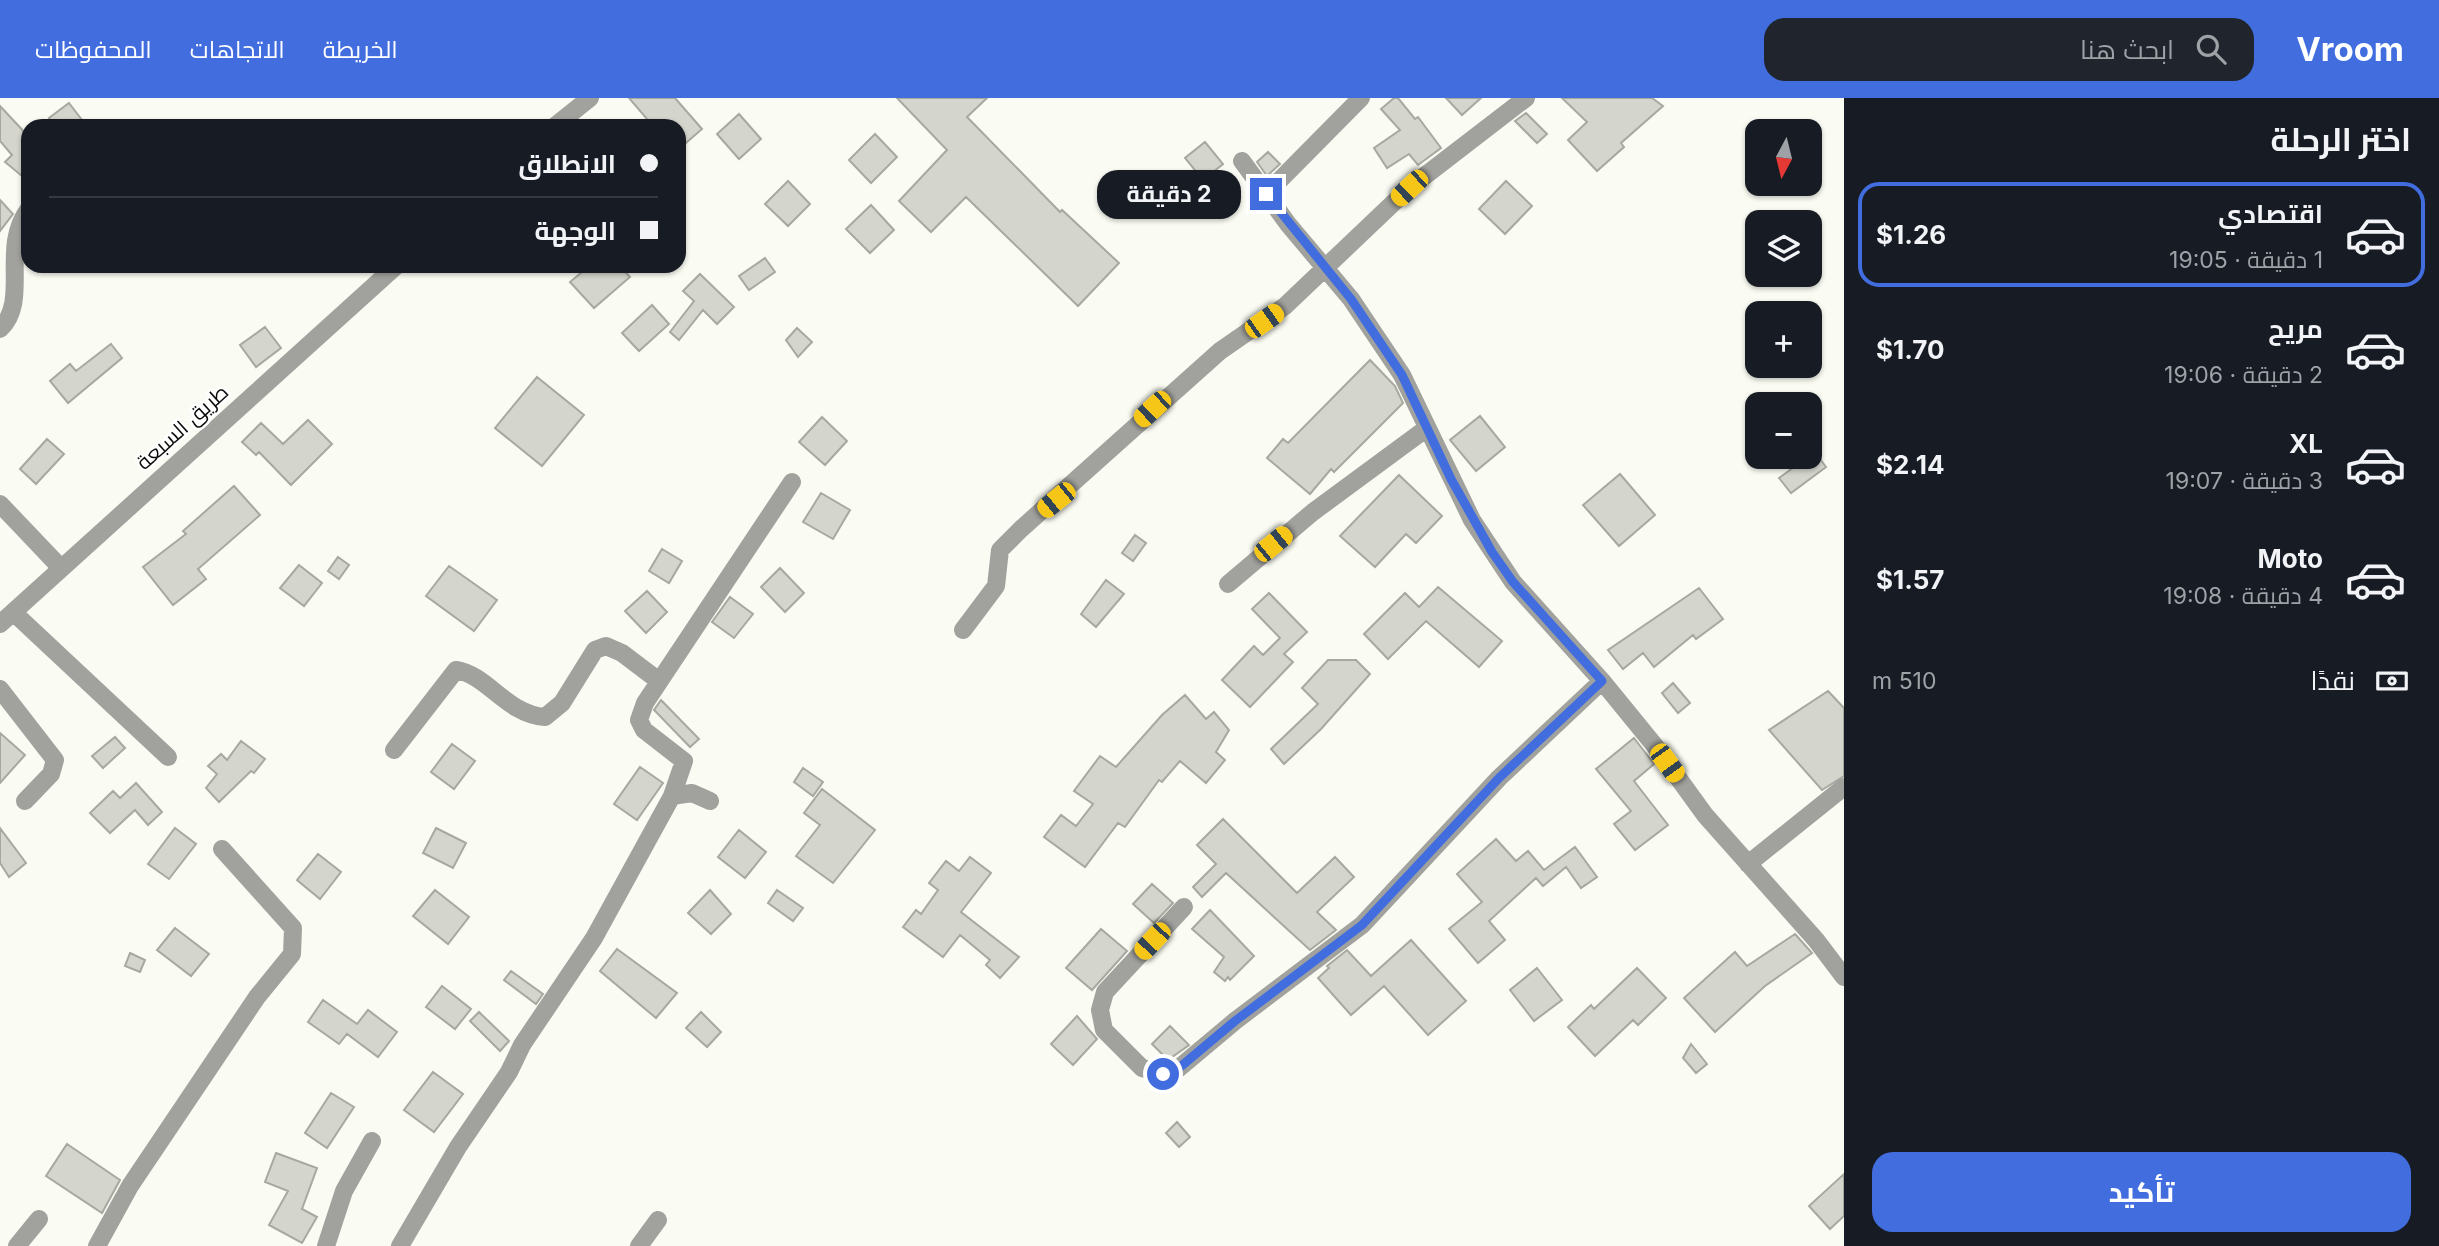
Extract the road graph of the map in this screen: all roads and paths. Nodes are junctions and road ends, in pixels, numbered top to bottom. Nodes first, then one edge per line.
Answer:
1 (590, 98) edge
2 (1361, 98) edge
3 (1526, 98) edge
4 (564, 119) edge
5 (1242, 161) dead end
6 (1266, 194) junction
7 (21, 217) edge
8 (1327, 268) junction
9 (388, 273) edge
10 (0, 329) edge
11 (1427, 428) junction
12 (792, 482) dead end
13 (0, 504) edge
14 (60, 568) junction
15 (1228, 584) dead end
16 (6, 618) edge
17 (963, 629) dead end
18 (659, 681) junction
19 (1602, 681) junction
20 (0, 689) edge
21 (394, 750) dead end
22 (168, 757) dead end
23 (1844, 787) edge
24 (672, 796) junction
25 (25, 801) dead end
26 (710, 801) dead end
27 (222, 849) dead end
28 (1748, 864) junction
29 (1184, 907) dead end
30 (1844, 977) edge
31 (372, 1141) dead end
32 (38, 1219) dead end
33 (658, 1220) dead end
34 (17, 1246) edge
35 (97, 1246) edge
36 (326, 1246) edge
37 (400, 1246) edge
38 (639, 1246) edge

1 - 4 street
2 - 6 street
3 - 8 street
5 - 6 street
6 - 8 street
7 - 10 street
8 - 11 street
8 - 17 street
9 - 14 street, طريق السبعة
11 - 15 street
11 - 19 street
12 - 18 street
13 - 14 street
14 - 16 street, طريق السبعة
16 - 22 street
18 - 21 street
18 - 24 street
19 - 28 street
19 - 29 street
20 - 25 street
23 - 28 street
24 - 26 street
24 - 37 street
27 - 35 street
28 - 30 street
31 - 36 street
32 - 34 street
33 - 38 street

